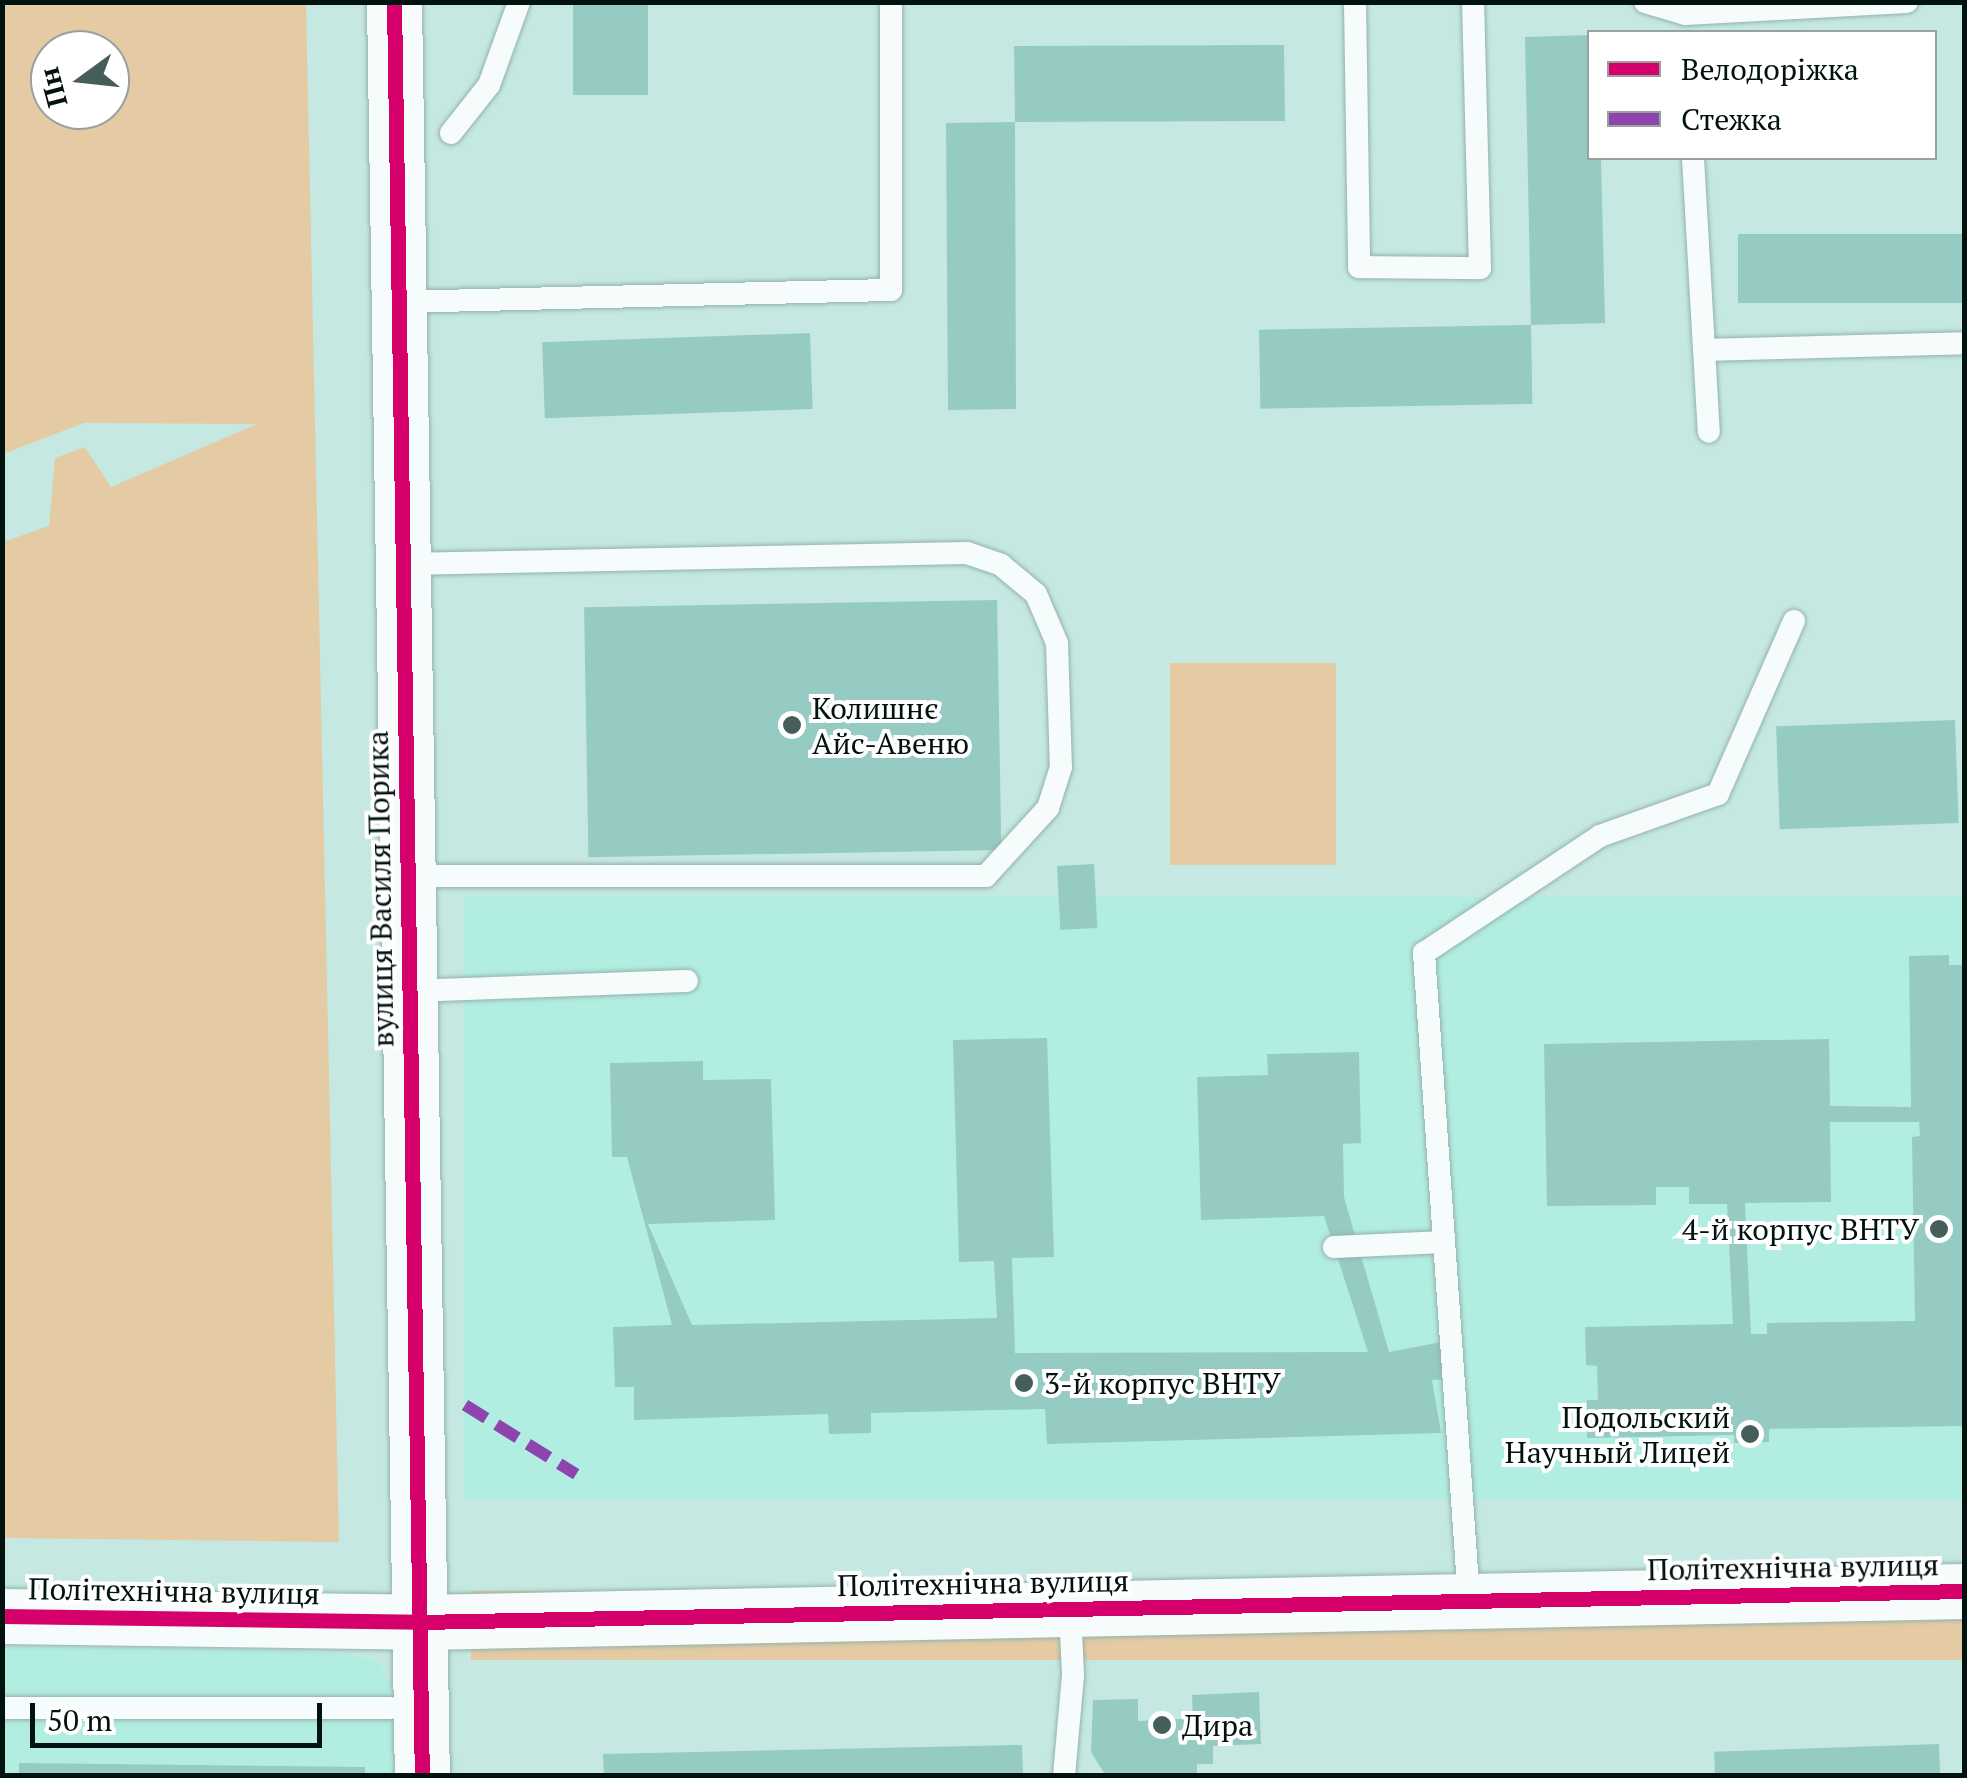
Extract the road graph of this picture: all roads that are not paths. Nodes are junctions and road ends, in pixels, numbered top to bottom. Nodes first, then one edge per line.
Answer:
1 (394, 2) edge
2 (520, 2) edge
3 (891, 2) edge
4 (1355, 2) edge
5 (1473, 2) edge
6 (1645, 2) edge
7 (1907, 2) edge
8 (1685, 24) edge
9 (451, 133) dead end
10 (1693, 160) edge
11 (398, 302) junction
12 (1964, 343) edge
13 (1704, 350) junction
14 (1709, 432) dead end
15 (402, 564) junction
16 (1794, 621) dead end
17 (407, 876) junction
18 (687, 980) dead end
19 (409, 991) junction
20 (1444, 1242) junction
21 (1334, 1247) dead end
22 (1964, 1591) edge
23 (1470, 1600) junction
24 (1070, 1608) junction
25 (2, 1616) edge
26 (420, 1622) junction
27 (2, 1708) edge
28 (390, 1708) dead end
29 (422, 1776) edge
30 (1064, 1776) edge

1 - 11 street, вулиця Василя Порика
2 - 9 lane
3 - 11 lane
4 - 5 lane
6 - 8 lane
7 - 8 lane
10 - 13 lane
11 - 15 street, вулиця Василя Порика
12 - 13 lane
13 - 14 lane
15 - 17 street, вулиця Василя Порика
15 - 17 lane
16 - 20 lane
17 - 19 street, вулиця Василя Порика
18 - 19 lane
19 - 26 street, вулиця Василя Порика
20 - 21 lane
20 - 23 lane
22 - 23 street, Політехнічна вулиця
23 - 24 street, Політехнічна вулиця
24 - 26 street, Політехнічна вулиця
24 - 30 lane
25 - 26 street, Політехнічна вулиця
26 - 29 street, вулиця Василя Порика
27 - 28 lane

